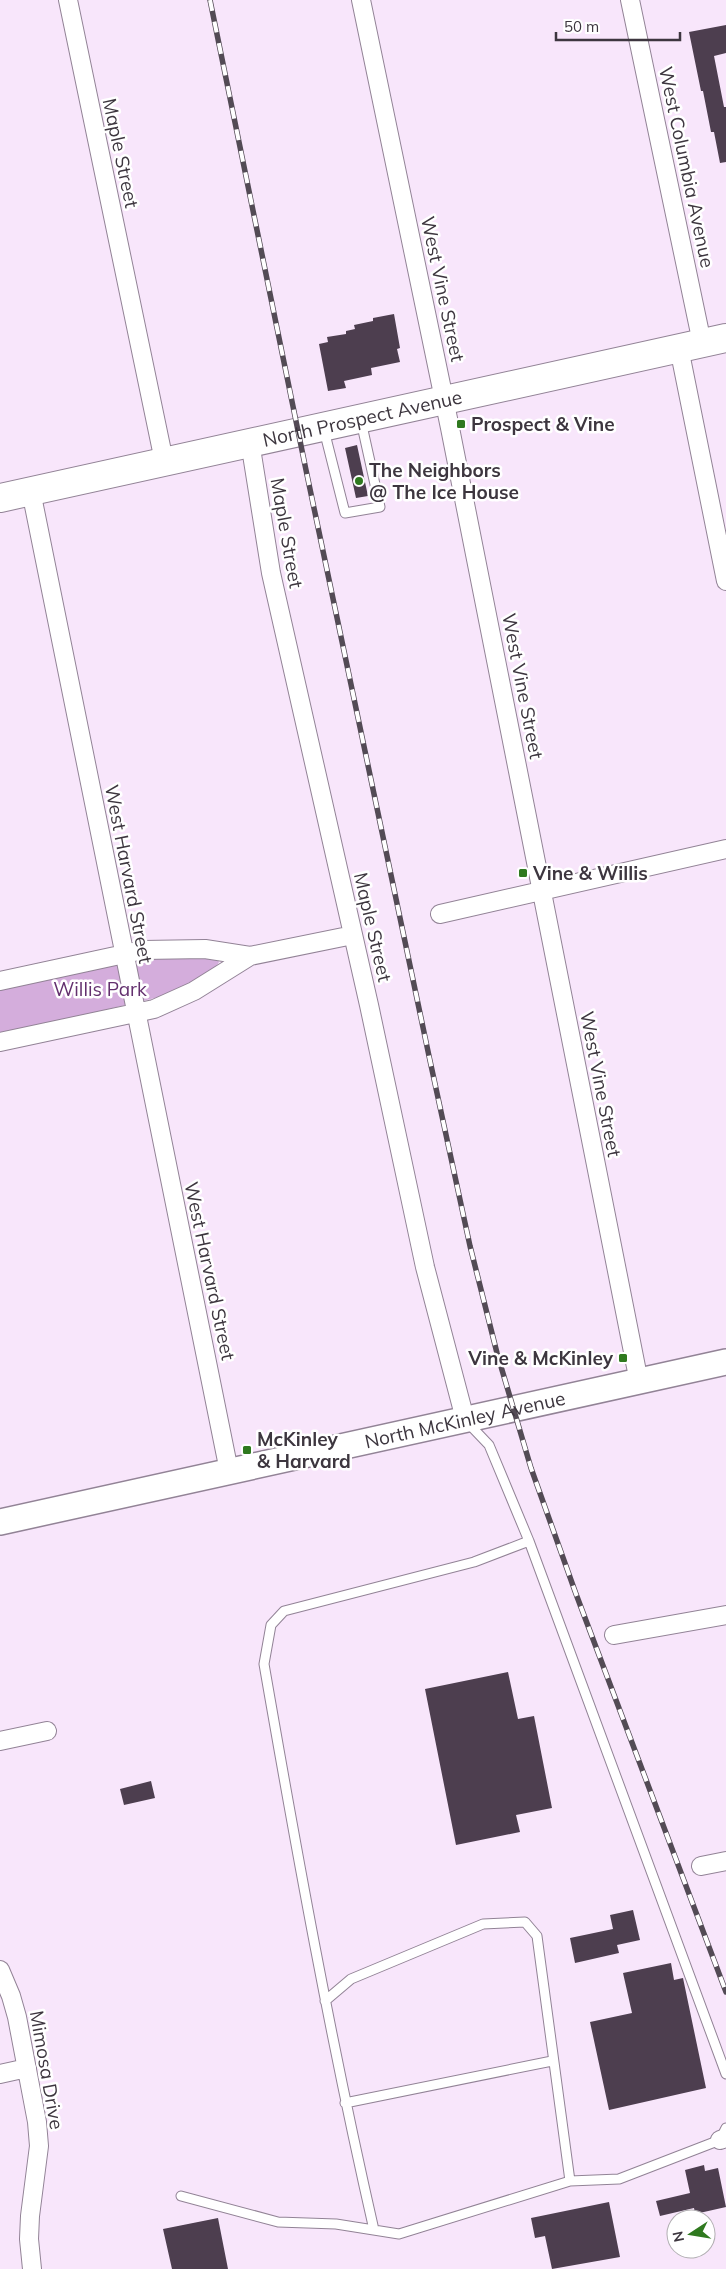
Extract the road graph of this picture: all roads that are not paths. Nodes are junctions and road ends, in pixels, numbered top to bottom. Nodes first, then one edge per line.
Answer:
1 (68, 0) edge
2 (361, 0) edge
3 (630, 0) edge
4 (702, 343) edge
5 (444, 400) junction
6 (360, 418) junction
7 (324, 426) junction
8 (250, 442) junction
9 (164, 461) junction
10 (30, 491) junction
11 (0, 498) edge
12 (726, 580) edge
13 (726, 849) edge
14 (542, 891) junction
15 (440, 914) dead end
16 (353, 935) junction
17 (124, 954) junction
18 (250, 956) junction
19 (0, 981) edge
20 (135, 1012) junction
21 (0, 1042) edge
22 (726, 1362) edge
23 (639, 1382) junction
24 (465, 1419) junction
25 (229, 1471) junction
26 (1, 1518) edge
27 (529, 1541) junction
28 (726, 1615) edge
29 (614, 1636) dead end
30 (48, 1731) dead end
31 (0, 1741) edge
32 (726, 1861) edge
33 (701, 1866) dead end
34 (0, 1970) edge
35 (324, 2001) junction
36 (552, 2061) junction
37 (27, 2068) junction
38 (0, 2074) edge
39 (726, 2074) edge
40 (345, 2103) junction
41 (724, 2135) edge
42 (570, 2181) junction
43 (181, 2196) dead end
44 (374, 2230) junction
45 (32, 2269) edge

1 - 9 street, Maple Street
2 - 5 street, West Vine Street
3 - 4 street, West Columbia Avenue
4 - 5 main road, North Prospect Avenue
4 - 12 street, West Columbia Avenue
5 - 6 main road, North Prospect Avenue
5 - 14 street, West Vine Street
6 - 7 main road, North Prospect Avenue
6 - 7 lane
7 - 8 main road, North Prospect Avenue
8 - 9 main road, North Prospect Avenue
8 - 16 street, Maple Street
9 - 10 main road, North Prospect Avenue
10 - 11 main road, North Prospect Avenue
10 - 17 street, West Harvard Street
13 - 14 street
14 - 15 street
14 - 23 street, West Vine Street
16 - 18 street
16 - 24 street, Maple Street
17 - 18 street
17 - 19 street
17 - 20 street, West Harvard Street
18 - 20 street
20 - 21 street
20 - 25 street, West Harvard Street
22 - 23 street, North McKinley Avenue
23 - 24 street, North McKinley Avenue
24 - 25 street, North McKinley Avenue
24 - 27 lane
25 - 26 street, North McKinley Avenue
27 - 35 lane
27 - 39 lane
28 - 29 street
30 - 31 street
32 - 33 street
34 - 37 street, Mimosa Drive
35 - 36 lane
35 - 40 lane
36 - 40 lane
36 - 42 lane
37 - 38 street
37 - 45 street, Mimosa Drive
40 - 44 lane
41 - 42 lane
42 - 44 lane
43 - 44 lane

